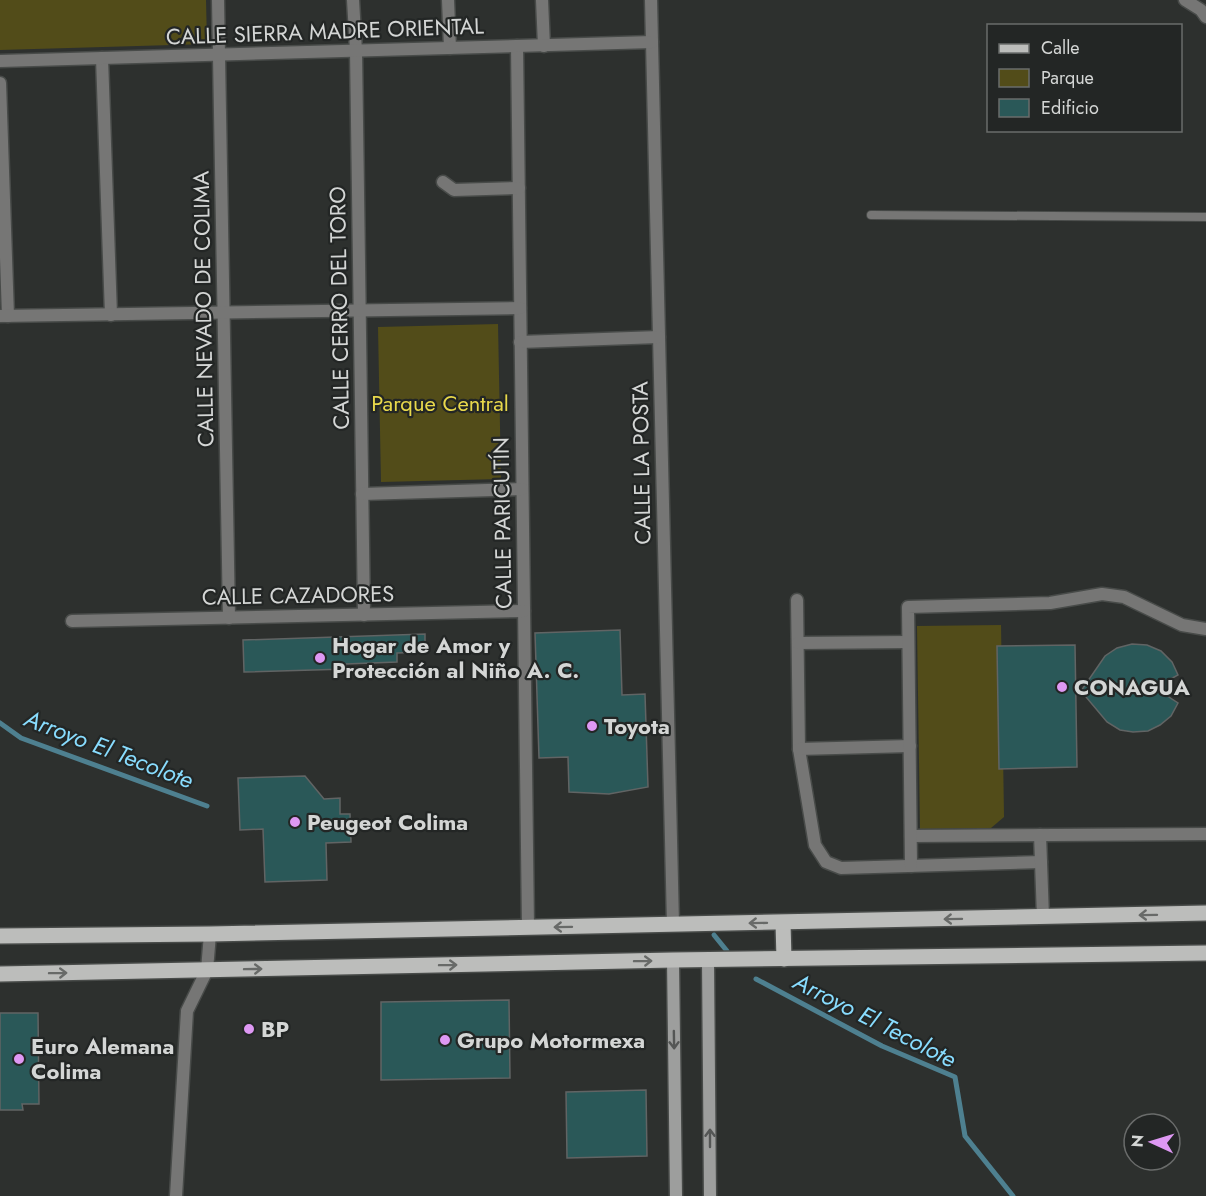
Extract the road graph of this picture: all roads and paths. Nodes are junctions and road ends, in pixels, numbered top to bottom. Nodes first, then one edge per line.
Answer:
1 (218, 0) edge
2 (353, 0) edge
3 (448, 0) edge
4 (542, 0) edge
5 (651, 0) edge
6 (1185, 0) edge
7 (1206, 18) edge
8 (652, 42) junction
9 (517, 46) junction
10 (544, 46) junction
11 (450, 48) junction
12 (356, 51) junction
13 (219, 55) junction
14 (102, 58) junction
15 (0, 61) edge
16 (0, 83) edge
17 (443, 182) dead end
18 (519, 188) junction
19 (871, 215) dead end
20 (1206, 217) edge
21 (520, 308) junction
22 (360, 310) junction
23 (224, 313) junction
24 (111, 315) junction
25 (4, 316) edge
26 (659, 337) junction
27 (520, 342) junction
28 (522, 489) junction
29 (362, 494) junction
30 (797, 600) dead end
31 (524, 611) junction
32 (364, 615) junction
33 (229, 618) junction
34 (72, 621) dead end
35 (1206, 629) edge
36 (908, 642) junction
37 (798, 643) junction
38 (910, 746) junction
39 (799, 749) junction
40 (1206, 834) edge
41 (1040, 835) junction
42 (911, 836) junction
43 (1041, 862) junction
44 (911, 866) junction
45 (1206, 914) edge
46 (1043, 917) junction
47 (783, 923) junction
48 (673, 924) junction
49 (528, 927) junction
50 (210, 934) junction
51 (0, 936) edge
52 (1206, 953) edge
53 (784, 959) junction
54 (673, 960) junction
55 (708, 960) junction
56 (207, 970) junction
57 (0, 974) edge
58 (176, 1196) edge
59 (676, 1196) edge
60 (710, 1196) edge

1 - 13 street, CALLE NEVADO DE COLIMA
2 - 12 street, CALLE CERRO DEL TORO
3 - 11 street
4 - 10 street
5 - 8 street, CALLE LA POSTA
6 - 7 street
8 - 10 street, CALLE SIERRA MADRE ORIENTAL
8 - 26 street, CALLE LA POSTA
9 - 10 street, CALLE SIERRA MADRE ORIENTAL
9 - 11 street, CALLE SIERRA MADRE ORIENTAL
9 - 18 street, CALLE PARICUTÍN
11 - 12 street, CALLE SIERRA MADRE ORIENTAL
12 - 13 street, CALLE SIERRA MADRE ORIENTAL
12 - 22 street, CALLE CERRO DEL TORO
13 - 14 street, CALLE SIERRA MADRE ORIENTAL
13 - 23 street, CALLE NEVADO DE COLIMA
14 - 15 street, CALLE SIERRA MADRE ORIENTAL
14 - 24 street
16 - 25 street
17 - 18 street
18 - 21 street, CALLE PARICUTÍN
19 - 20 lane
21 - 22 street
21 - 27 street, CALLE PARICUTÍN
22 - 23 street
22 - 29 street, CALLE CERRO DEL TORO
23 - 24 street
23 - 33 street, CALLE NEVADO DE COLIMA
24 - 25 street
26 - 27 street
26 - 48 street, CALLE LA POSTA
27 - 28 street, CALLE PARICUTÍN
28 - 29 street
28 - 31 street, CALLE PARICUTÍN
29 - 32 street, CALLE CERRO DEL TORO
30 - 37 street
31 - 32 street, CALLE CAZADORES
31 - 49 street, CALLE PARICUTÍN
32 - 33 street, CALLE CAZADORES
33 - 34 street, CALLE CAZADORES
35 - 36 street
36 - 37 street
36 - 38 street
37 - 39 street
38 - 39 street
38 - 42 street
39 - 44 street
40 - 41 street
41 - 42 street
41 - 43 street
42 - 44 street
43 - 44 street
43 - 46 street
45 -> 46 main road
46 -> 47 main road
47 -> 48 main road
47 - 53 main road
48 -> 49 main road
49 - 50 main road
50 - 51 main road
50 - 56 street
52 - 53 main road
53 - 55 main road
54 - 55 main road
56 -> 54 main road
54 -> 59 street
60 -> 55 street
57 -> 56 main road
56 - 58 street

